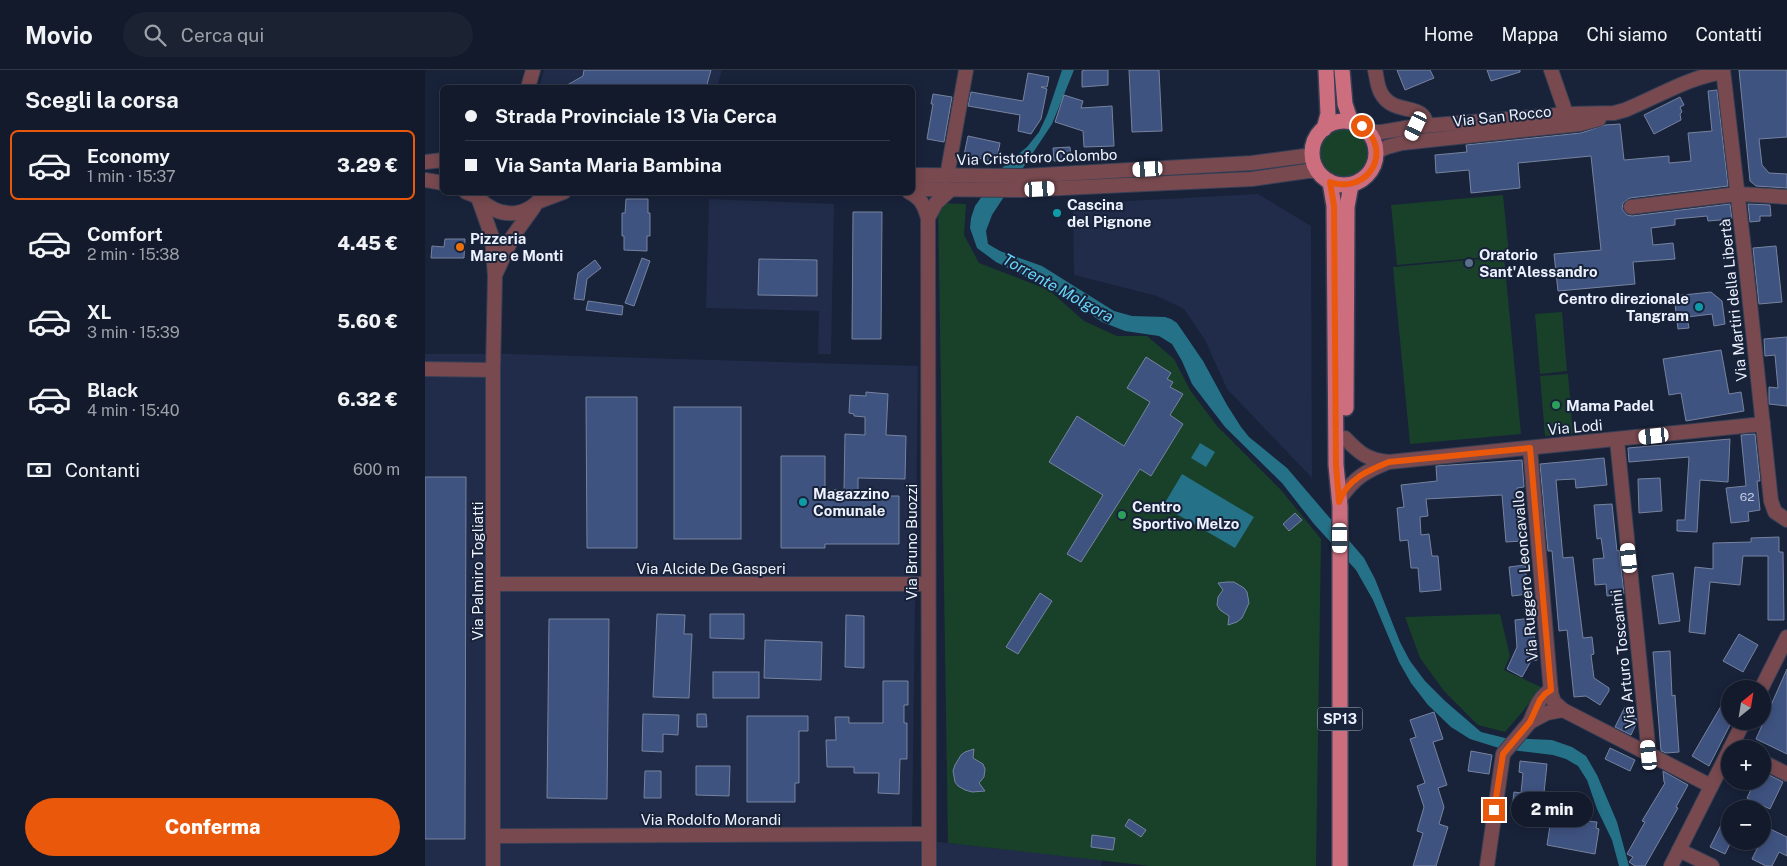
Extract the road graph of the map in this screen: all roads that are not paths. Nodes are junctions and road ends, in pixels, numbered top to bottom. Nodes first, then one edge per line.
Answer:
1 (533, 70) edge
2 (966, 70) edge
3 (1325, 70) edge
4 (1342, 70) edge
5 (1551, 70) edge
6 (1375, 71) edge
7 (1723, 71) edge
8 (529, 85) edge
9 (1568, 120) junction
10 (1351, 122) junction
11 (1422, 126) junction
12 (1324, 129) junction
13 (1368, 132) junction
14 (1409, 142) junction
15 (1376, 152) junction
16 (1312, 155) junction
17 (440, 160) edge
18 (425, 162) edge
19 (1318, 171) junction
20 (915, 175) edge
21 (425, 180) edge
22 (440, 182) edge
23 (1330, 182) junction
24 (949, 183) junction
25 (968, 183) junction
26 (1351, 184) junction
27 (915, 189) edge
28 (1738, 194) junction
29 (474, 195) edge
30 (555, 195) edge
31 (915, 195) edge
32 (1787, 197) edge
33 (540, 200) edge
34 (1631, 207) dead end
35 (928, 218) junction
36 (495, 276) junction
37 (425, 369) edge
38 (493, 370) junction
39 (1763, 424) junction
40 (1345, 438) junction
41 (1617, 440) junction
42 (1530, 448) junction
43 (1389, 462) junction
44 (1340, 501) junction
45 (1787, 520) edge
46 (494, 584) junction
47 (927, 584) junction
48 (1787, 637) edge
49 (1766, 680) edge
50 (1556, 701) junction
51 (1528, 724) junction
52 (1649, 755) junction
53 (1771, 766) edge
54 (1721, 768) edge
55 (1787, 774) edge
56 (1711, 786) junction
57 (929, 834) junction
58 (493, 836) junction
59 (1679, 850) junction
60 (493, 866) edge
61 (929, 866) edge
62 (1340, 866) edge
63 (1487, 866) edge
64 (1671, 866) edge
65 (1712, 866) edge

1 - 8 street
2 - 24 street
3 - 12 main road
4 - 10 main road
5 - 9 street, Via San Rocco
6 - 11 street
7 - 9 street, Via San Rocco
7 - 28 street, Via Martiri della Libertà
9 - 11 street, Via San Rocco
9 - 14 street, Via San Rocco
10 - 12 main road
10 - 13 main road
11 - 13 street, Via San Rocco
11 - 14 street
12 - 16 main road
13 - 15 main road
14 - 15 street, Via San Rocco
15 - 26 main road
16 - 19 main road
16 - 25 street, Via Cristoforo Colombo
17 - 18 street
19 - 23 main road
19 - 25 street, Via Cristoforo Colombo
20 - 24 street, Via Cristoforo Colombo
21 - 22 street
23 - 26 main road
23 - 44 main road, SP13
24 - 25 street, Via Cristoforo Colombo
24 - 27 street, Via Cristoforo Colombo
24 - 35 street
26 - 40 main road, SP13
28 - 32 street
28 - 34 street
28 - 39 street, Via Martiri della Libertà
29 - 33 street
29 - 36 street, Via Palmiro Togliatti
30 - 33 street
31 - 35 street, Via Bruno Buozzi
33 - 36 street, Via Palmiro Togliatti
35 - 47 street, Via Bruno Buozzi
36 - 38 street, Via Palmiro Togliatti
37 - 38 street
38 - 46 street, Via Palmiro Togliatti
39 - 41 street, Via Lodi
39 - 45 street, Via Martiri della Libertà
40 - 43 street, Via Lodi
40 - 44 main road, SP13
41 - 42 street, Via Lodi
41 - 52 street, Via Arturo Toscanini
42 - 43 street, Via Lodi
42 - 50 street, Via Ruggero Leoncavallo
43 - 44 street, Via Lodi
44 - 62 main road, SP13
46 - 47 street, Via Alcide De Gasperi
46 - 58 street, Via Palmiro Togliatti
47 - 57 street, Via Bruno Buozzi
48 - 49 street
50 - 51 street
50 - 51 street
50 - 52 street
51 - 63 street
52 - 56 street
53 - 55 street
54 - 56 street
56 - 59 street
57 - 58 street, Via Rodolfo Morandi
57 - 61 street, Via Bruno Buozzi
58 - 60 street, Via Palmiro Togliatti
59 - 64 street
59 - 65 street

